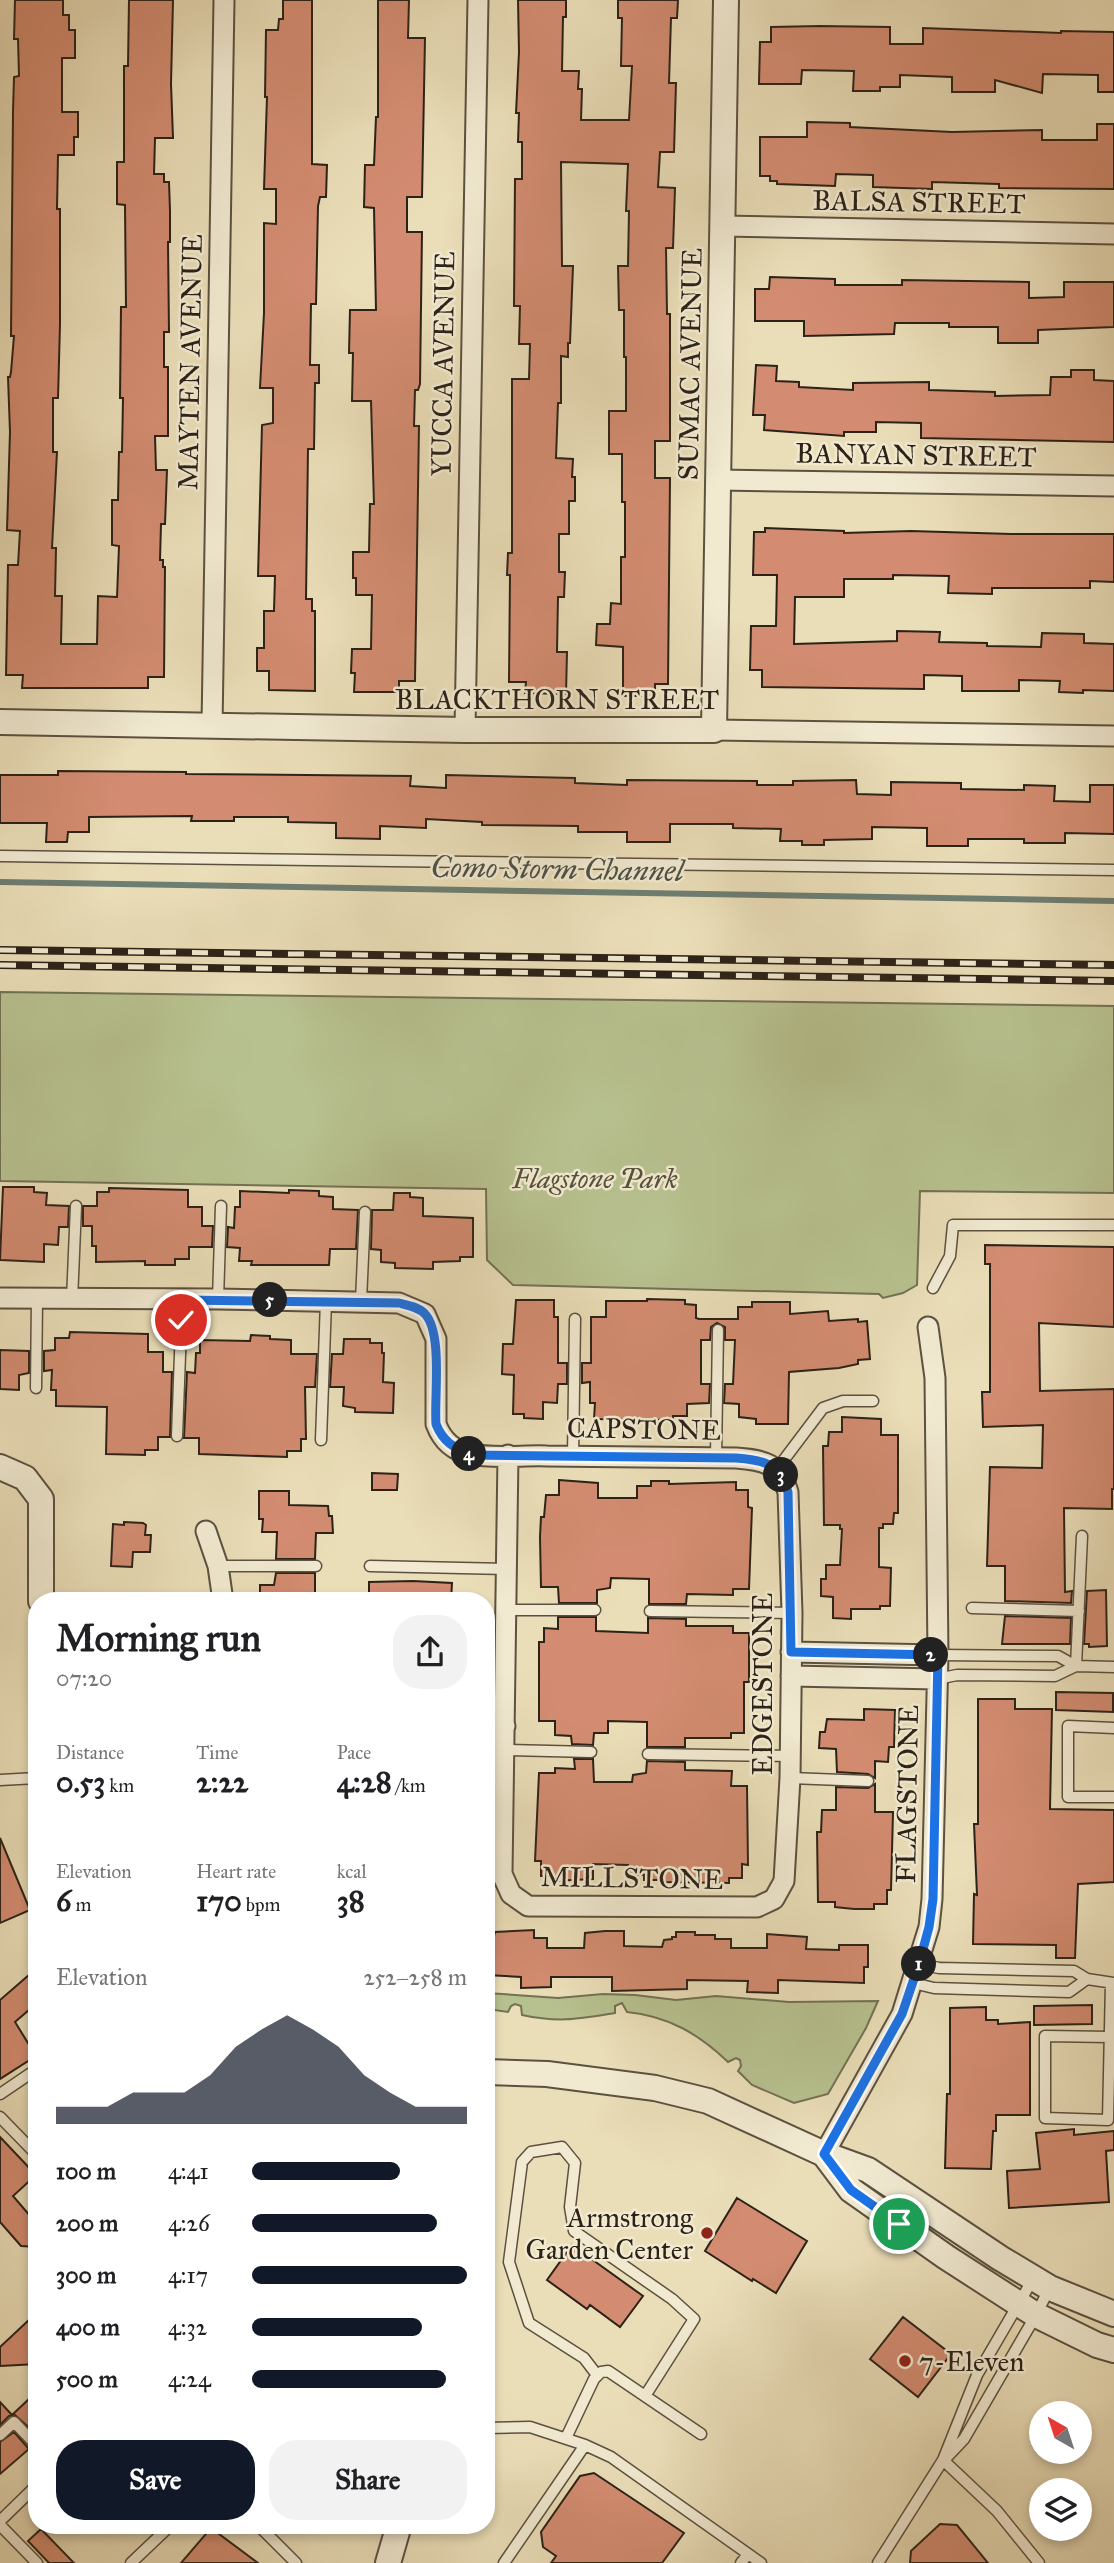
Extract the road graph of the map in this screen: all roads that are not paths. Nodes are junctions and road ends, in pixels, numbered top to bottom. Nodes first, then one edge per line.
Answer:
1 (224, 0) edge
2 (478, 0) edge
3 (726, 0) edge
4 (722, 226) junction
5 (1114, 234) edge
6 (718, 480) junction
7 (1114, 486) edge
8 (0, 722) edge
9 (212, 726) junction
10 (465, 730) junction
11 (714, 730) junction
12 (1114, 736) edge
13 (0, 856) edge
14 (1114, 870) edge
15 (76, 1206) dead end
16 (221, 1206) dead end
17 (365, 1212) dead end
18 (1114, 1225) edge
19 (933, 1287) dead end
20 (0, 1298) edge
21 (37, 1299) junction
22 (218, 1299) junction
23 (72, 1300) junction
24 (182, 1300) junction
25 (326, 1301) junction
26 (361, 1301) junction
27 (575, 1319) dead end
28 (928, 1327) dead end
29 (719, 1330) dead end
30 (36, 1388) dead end
31 (873, 1401) dead end
32 (177, 1436) dead end
33 (321, 1440) dead end
34 (508, 1455) junction
35 (573, 1456) junction
36 (716, 1457) junction
37 (0, 1467) edge
38 (777, 1469) junction
39 (205, 1531) dead end
40 (1082, 1536) dead end
41 (218, 1566) junction
42 (316, 1566) dead end
43 (370, 1566) dead end
44 (508, 1569) junction
45 (41, 1592) edge
46 (222, 1592) edge
47 (972, 1608) dead end
48 (507, 1610) junction
49 (595, 1610) dead end
50 (650, 1611) dead end
51 (1079, 1611) junction
52 (792, 1613) junction
53 (791, 1652) junction
54 (938, 1655) junction
55 (1076, 1666) junction
56 (1114, 1667) edge
57 (790, 1676) junction
58 (937, 1679) junction
59 (496, 1726) edge
60 (1114, 1728) edge
61 (505, 1750) junction
62 (591, 1752) dead end
63 (648, 1754) dead end
64 (790, 1756) junction
65 (28, 1778) edge
66 (790, 1778) junction
67 (0, 1780) edge
68 (868, 1781) dead end
69 (1114, 1797) edge
70 (774, 1899) joint
71 (919, 1964) junction
72 (1087, 1979) junction
73 (913, 1983) junction
74 (1113, 1983) edge
75 (1110, 2037) junction
76 (495, 2071) edge
77 (28, 2075) edge
78 (0, 2094) edge
79 (0, 2118) edge
80 (28, 2146) edge
81 (824, 2154) junction
82 (1042, 2283) junction
83 (1027, 2310) junction
84 (1114, 2314) edge
85 (1114, 2350) edge
86 (597, 2375) junction
87 (645, 2396) junction
88 (495, 2428) edge
89 (701, 2434) dead end
90 (0, 2435) edge
91 (28, 2437) edge
92 (566, 2438) junction
93 (585, 2445) junction
94 (943, 2460) junction
95 (28, 2494) edge
96 (0, 2523) edge
97 (162, 2534) edge
98 (267, 2534) edge
99 (396, 2534) edge
100 (748, 2554) junction
101 (386, 2561) edge
102 (37, 2563) edge
103 (132, 2563) edge
104 (296, 2563) edge
105 (504, 2563) edge
106 (741, 2563) edge
107 (761, 2563) edge
108 (878, 2563) edge
109 (1039, 2563) edge

1 - 9 street, MAYTEN AVENUE
2 - 10 street, YUCCA AVENUE
3 - 4 street, SUMAC AVENUE
4 - 5 street, BALSA STREET
4 - 6 street, SUMAC AVENUE
6 - 7 street, BANYAN STREET
6 - 11 street, SUMAC AVENUE
8 - 9 street, BLACKTHORN STREET
9 - 10 street, BLACKTHORN STREET
10 - 11 street, BLACKTHORN STREET
11 - 12 street, BLACKTHORN STREET
13 - 14 lane
15 - 23 lane
16 - 22 lane
17 - 26 lane
18 - 19 lane
20 - 21 street
21 - 23 street
21 - 30 lane
22 - 24 street
22 - 25 street
23 - 24 street
24 - 32 lane
25 - 26 street
25 - 33 lane
26 - 34 street, CAPSTONE
27 - 35 lane
28 - 54 street, FLAGSTONE
29 - 36 lane
31 - 38 lane
34 - 35 street, CAPSTONE
34 - 44 street, MILLSTONE
35 - 36 street, CAPSTONE
36 - 38 street, CAPSTONE
37 - 45 street
38 - 52 street, EDGESTONE
39 - 41 street
40 - 51 lane
41 - 42 lane
41 - 46 street
43 - 44 lane
44 - 48 street, MILLSTONE
47 - 51 lane
48 - 49 lane
48 - 59 street, MILLSTONE
50 - 52 lane
51 - 55 lane
52 - 53 street, EDGESTONE
53 - 54 street
53 - 57 street, EDGESTONE
54 - 55 lane
54 - 58 street, FLAGSTONE
55 - 56 lane
55 - 58 lane
57 - 58 street
57 - 64 street, EDGESTONE
58 - 71 street, FLAGSTONE
59 - 61 street, MILLSTONE
60 - 69 lane
61 - 62 lane
61 - 70 street, MILLSTONE
63 - 64 lane
64 - 66 street, EDGESTONE
65 - 67 lane
66 - 68 lane
66 - 70 street, EDGESTONE
71 - 72 lane
71 - 73 street, FLAGSTONE
72 - 73 lane
72 - 74 lane
73 - 81 street, FLAGSTONE
74 - 75 lane
75 - 75 lane
76 - 81 street
77 - 78 lane
79 - 80 lane
81 - 82 street
81 - 83 street
82 - 83 lane
82 - 83 lane
82 - 84 street
83 - 85 street
83 - 94 lane
83 - 94 lane
86 - 87 lane
86 - 87 lane
86 - 92 lane
87 - 89 lane
88 - 92 lane
90 - 91 lane
92 - 93 lane
93 - 100 lane
93 - 105 lane
94 - 108 lane
94 - 109 lane
95 - 96 lane
96 - 102 lane
97 - 103 lane
98 - 104 lane
99 - 101 street
100 - 106 lane
100 - 107 lane

